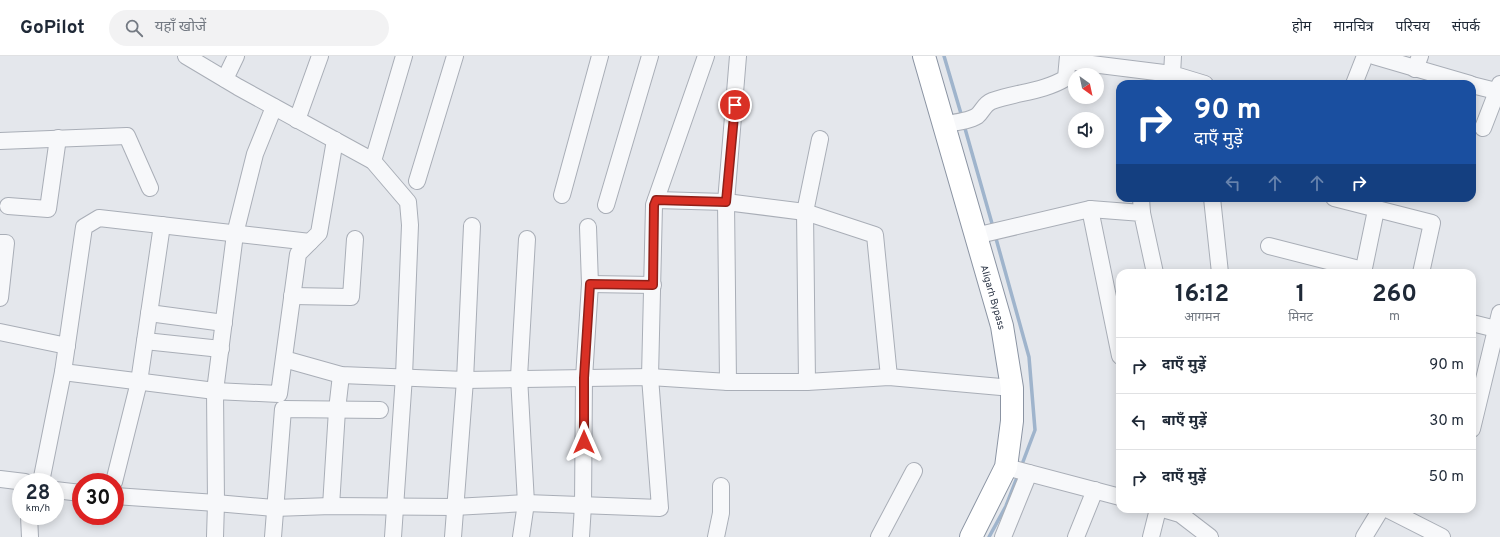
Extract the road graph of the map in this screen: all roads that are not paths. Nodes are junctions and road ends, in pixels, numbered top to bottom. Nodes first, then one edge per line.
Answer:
1 (186, 56) edge
2 (236, 56) edge
3 (320, 56) edge
4 (404, 56) edge
5 (455, 56) edge
6 (600, 56) edge
7 (650, 56) edge
8 (706, 56) edge
9 (738, 56) edge
10 (924, 56) edge
11 (1173, 56) edge
12 (1365, 56) edge
13 (1374, 56) edge
14 (1068, 58) edge
15 (1418, 63) edge
16 (1172, 74) junction
17 (225, 80) junction
18 (1192, 80) edge
19 (1356, 80) edge
20 (1461, 80) edge
21 (1476, 85) edge
22 (1499, 89) edge
23 (274, 107) junction
24 (297, 120) junction
25 (947, 124) junction
26 (1484, 128) dead end
27 (58, 138) junction
28 (820, 139) dead end
29 (335, 140) junction
30 (0, 141) edge
31 (373, 161) junction
32 (417, 182) dead end
33 (150, 188) dead end
34 (562, 195) dead end
35 (656, 200) junction
36 (726, 202) junction
37 (1212, 202) edge
38 (1348, 202) edge
39 (606, 205) dead end
40 (8, 206) dead end
41 (1141, 206) edge
42 (1090, 209) junction
43 (1376, 210) junction
44 (805, 212) junction
45 (162, 225) junction
46 (472, 226) dead end
47 (588, 227) dead end
48 (235, 234) junction
49 (979, 235) junction
50 (355, 239) dead end
51 (527, 239) dead end
52 (0, 243) edge
53 (1269, 246) dead end
54 (296, 247) junction
55 (1154, 269) edge
56 (1220, 269) edge
57 (1355, 269) edge
58 (1363, 269) edge
59 (1422, 269) edge
60 (590, 284) junction
61 (653, 285) junction
62 (292, 296) junction
63 (0, 298) edge
64 (149, 313) junction
65 (1500, 313) edge
66 (224, 323) junction
67 (1476, 324) edge
68 (1498, 329) edge
69 (0, 332) edge
70 (1116, 336) edge
71 (145, 341) junction
72 (67, 346) junction
73 (221, 349) junction
74 (284, 359) junction
75 (63, 372) junction
76 (341, 375) junction
77 (404, 376) junction
78 (650, 377) junction
79 (889, 377) junction
80 (519, 378) junction
81 (584, 378) junction
82 (465, 380) junction
83 (139, 382) junction
84 (728, 382) junction
85 (808, 382) junction
86 (1012, 388) junction
87 (215, 391) junction
88 (281, 401) junction
89 (337, 410) junction
90 (380, 410) dead end
91 (1476, 414) edge
92 (1018, 470) junction
93 (914, 472) dead end
94 (43, 473) edge
95 (116, 473) edge
96 (0, 479) edge
97 (12, 480) edge
98 (721, 486) dead end
99 (1094, 490) junction
100 (1116, 496) edge
101 (124, 497) edge
102 (216, 503) junction
103 (526, 503) junction
104 (583, 505) junction
105 (330, 506) junction
106 (394, 507) junction
107 (274, 508) junction
108 (454, 508) junction
109 (1157, 513) edge
110 (1181, 513) edge
111 (1379, 513) edge
112 (1395, 513) edge
113 (29, 525) edge
114 (30, 537) edge
115 (215, 537) edge
116 (273, 537) edge
117 (393, 537) edge
118 (452, 537) edge
119 (521, 537) edge
120 (581, 537) edge
121 (716, 537) edge
122 (879, 537) edge
123 (971, 537) edge
124 (1003, 537) edge
125 (1076, 537) edge
126 (1151, 537) edge
127 (1210, 537) edge
128 (1364, 537) edge
129 (1442, 537) edge

1 - 17 street
2 - 17 street
3 - 24 street
4 - 31 street
5 - 32 street
6 - 34 street
7 - 39 street
8 - 35 street
9 - 36 street
10 - 25 highway, Aligarh Bypass
11 - 16 street
12 - 19 street
13 - 15 street
14 - 16 street
14 - 25 street
15 - 20 street
16 - 18 street
17 - 23 street
21 - 22 street
22 - 26 street
23 - 24 street
23 - 48 street
24 - 29 street
25 - 49 highway, Aligarh Bypass
27 - 30 street
27 - 33 street
27 - 40 street
28 - 44 street
29 - 31 street
29 - 54 street
31 - 77 street
35 - 36 street
35 - 61 street
36 - 44 street
36 - 84 street
37 - 56 street
38 - 43 street
41 - 42 street
41 - 55 street
42 - 49 street
42 - 70 street
43 - 58 street
43 - 59 street
44 - 79 street
44 - 85 street
45 - 48 street
45 - 64 street
45 - 72 street
46 - 82 street
47 - 60 street
48 - 54 street
48 - 66 street
49 - 86 highway, Aligarh Bypass
50 - 62 street
51 - 80 street
52 - 63 street
53 - 57 street
54 - 62 street
60 - 61 street
60 - 81 street
61 - 78 street
62 - 74 street
64 - 66 street
64 - 71 street
65 - 68 street
66 - 73 street
67 - 68 street
68 - 91 street
69 - 72 street
71 - 73 street
71 - 83 street
72 - 75 street
73 - 87 street
74 - 76 street
74 - 88 street
75 - 83 street
75 - 94 street
76 - 77 street
76 - 89 street
77 - 82 street
77 - 106 street
78 - 81 street
78 - 84 street
78 - 104 street
79 - 85 street
79 - 86 street
80 - 81 street
80 - 82 street
80 - 103 street
81 - 104 street
82 - 108 street
83 - 87 street
83 - 95 street
84 - 85 street
86 - 92 highway, Aligarh Bypass
87 - 88 street
87 - 102 street
88 - 89 street
88 - 107 street
89 - 90 street
89 - 105 street
92 - 99 street
92 - 123 highway, Aligarh Bypass
92 - 124 street
93 - 122 street
96 - 97 street
98 - 121 street
99 - 100 street
99 - 125 street
101 - 102 street
102 - 107 street
102 - 115 street
103 - 104 street
103 - 108 street
103 - 119 street
104 - 120 street
105 - 106 street
105 - 107 street
106 - 108 street
106 - 117 street
107 - 116 street
108 - 118 street
109 - 126 street
110 - 127 street
111 - 128 street
112 - 129 street
113 - 114 street

